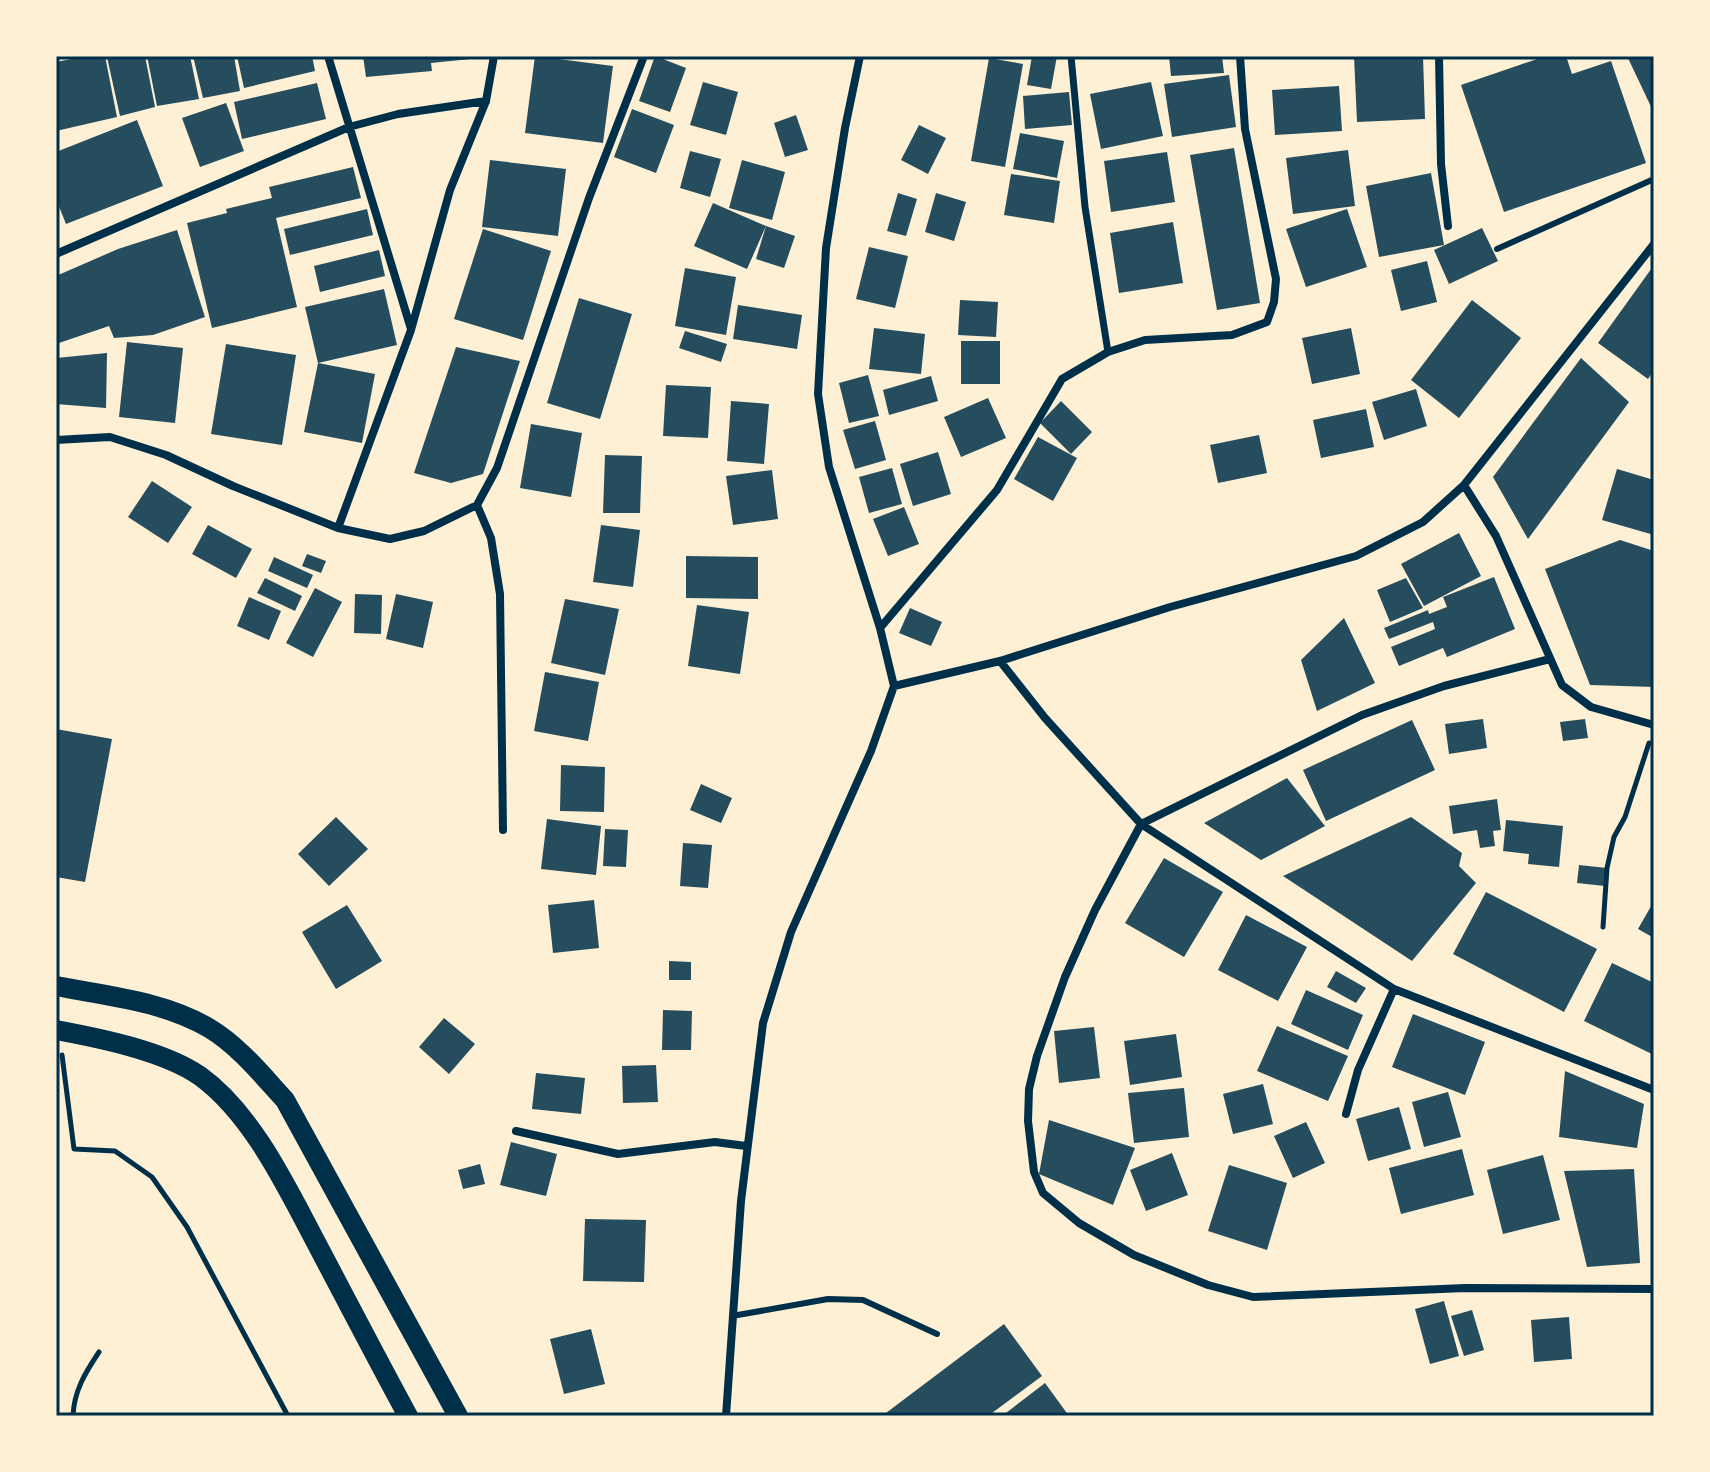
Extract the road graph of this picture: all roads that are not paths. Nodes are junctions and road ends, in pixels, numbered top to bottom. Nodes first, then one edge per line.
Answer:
1 (328, 56) edge
2 (494, 56) edge
3 (644, 56) edge
4 (860, 56) edge
5 (1071, 56) edge
6 (1240, 56) edge
7 (1439, 56) edge
8 (486, 101) junction
9 (349, 127) junction
10 (1654, 179) edge
11 (1448, 226) dead end
12 (1654, 244) edge
13 (1497, 249) dead end
14 (56, 254) edge
15 (411, 330) junction
16 (1108, 352) junction
17 (56, 440) edge
18 (1464, 485) junction
19 (477, 505) junction
20 (338, 528) junction
21 (880, 628) junction
22 (1550, 659) junction
23 (1000, 661) junction
24 (894, 686) junction
25 (1654, 725) edge
26 (1141, 824) junction
27 (503, 830) dead end
28 (56, 986) edge
29 (1394, 989) junction
30 (57, 1030) edge
31 (1654, 1090) edge
32 (1346, 1114) dead end
33 (516, 1131) dead end
34 (746, 1146) junction
35 (1654, 1289) edge
36 (732, 1316) junction
37 (937, 1334) dead end
38 (408, 1416) edge
39 (458, 1416) edge
40 (726, 1416) edge

1 - 9 street
2 - 8 street
3 - 19 street
4 - 21 street
5 - 16 street
6 - 16 street
7 - 11 street
8 - 9 street
8 - 15 street
9 - 14 street
9 - 15 street
10 - 13 lane
12 - 18 street
15 - 20 street
16 - 21 street
17 - 20 street
18 - 22 street
18 - 23 street
19 - 20 street
19 - 27 street
21 - 24 street
22 - 25 street
22 - 26 street
23 - 24 street
23 - 26 street
24 - 34 street
26 - 29 street
26 - 35 street
28 - 39 main road
29 - 31 street
29 - 32 street
30 - 38 main road
33 - 34 street
34 - 36 street
36 - 37 lane
36 - 40 street

